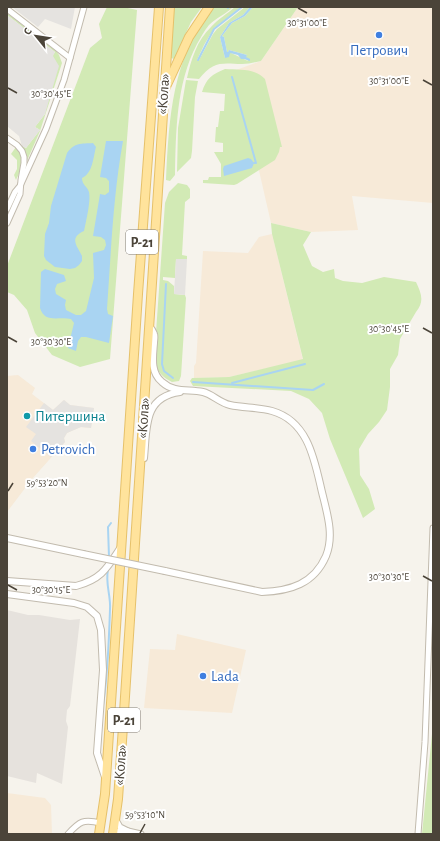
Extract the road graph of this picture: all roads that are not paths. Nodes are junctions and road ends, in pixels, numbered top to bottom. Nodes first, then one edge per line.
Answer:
1 (84, 7) edge
2 (159, 7) edge
3 (170, 7) edge
4 (209, 7) edge
5 (7, 9) edge
6 (70, 58) junction
7 (163, 93) junction
8 (7, 138) edge
9 (20, 186) junction
10 (7, 209) edge
11 (7, 223) edge
12 (149, 326) junction
13 (186, 391) junction
14 (140, 467) junction
15 (433, 528) edge
16 (7, 538) edge
17 (122, 546) junction
18 (7, 581) edge
19 (7, 594) edge
20 (106, 780) junction
21 (115, 820) junction
22 (101, 823) junction
23 (128, 831) junction
24 (114, 832) edge
25 (68, 834) edge
26 (99, 834) edge
27 (141, 834) edge
28 (418, 834) edge

1 - 6 street
2 - 17 main road, «Кола» / Р-21
3 - 7 main road, «Кола» / Р-21
4 - 7 main road
5 - 6 street
6 - 9 street
7 - 12 main road, «Кола» / Р-21
8 - 9 street
9 - 10 street
9 - 11 street
12 - 13 street
12 - 14 main road, «Кола» / Р-21
13 - 14 street
13 - 16 street, bridge
14 - 21 main road, «Кола» / Р-21
15 - 28 street
17 - 18 street
17 - 20 main road, «Кола» / Р-21
19 - 20 street
20 - 22 main road, «Кола» / Р-21
21 - 23 street
21 - 24 main road, «Кола» / Р-21
22 - 25 street
22 - 26 main road, «Кола»
23 - 24 street
23 - 27 street

